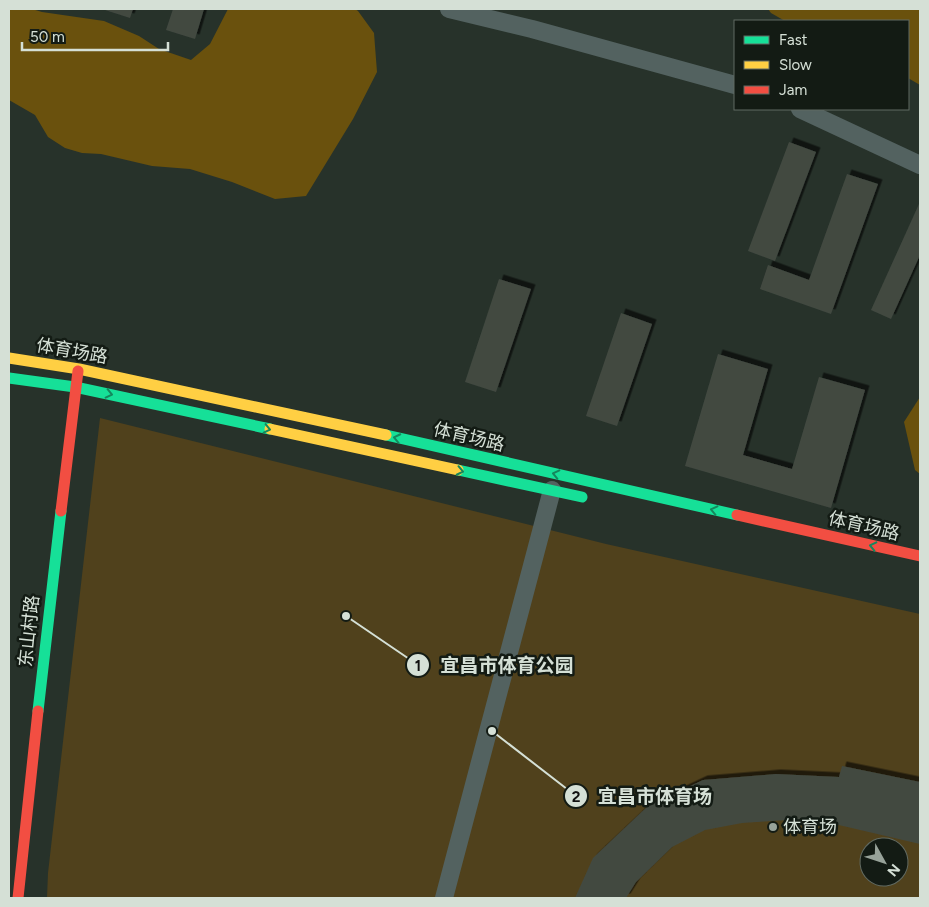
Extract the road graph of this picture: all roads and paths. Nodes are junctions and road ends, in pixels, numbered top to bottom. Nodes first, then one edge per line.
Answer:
1 (450, 9) edge
2 (734, 85) edge
3 (802, 110) edge
4 (920, 165) edge
5 (9, 358) edge
6 (79, 369) junction
7 (9, 378) edge
8 (75, 387) junction
9 (552, 490) junction
10 (593, 499) dead end
11 (920, 556) edge
12 (18, 898) edge
13 (444, 898) edge

1 - 2 street
3 - 4 street
5 - 6 main road, 体育场路
6 - 8 main road, 东山村路
11 -> 6 main road, 体育场路
7 - 8 main road, 体育场路
8 -> 9 main road, 体育场路
8 - 12 main road, 东山村路
9 - 10 main road, 体育场路
9 - 13 street

